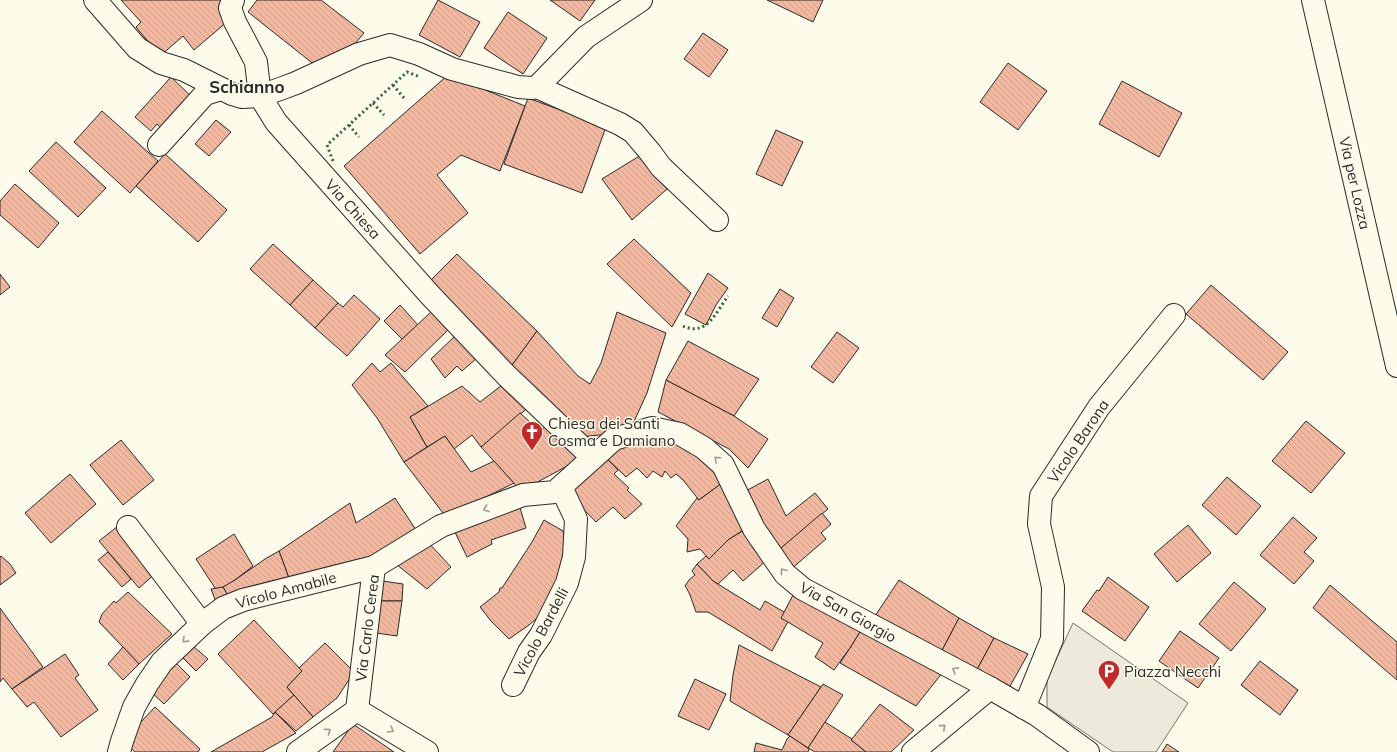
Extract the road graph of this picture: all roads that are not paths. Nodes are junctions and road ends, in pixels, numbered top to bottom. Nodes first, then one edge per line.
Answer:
1 (95, 0) edge
2 (233, 0) edge
3 (641, 0) edge
4 (1313, 0) edge
5 (537, 87) junction
6 (221, 89) junction
7 (260, 96) junction
8 (159, 145) dead end
9 (717, 220) dead end
10 (1174, 315) dead end
11 (1397, 366) edge
12 (593, 458) junction
13 (561, 487) junction
14 (128, 527) dead end
15 (374, 567) junction
16 (202, 624) junction
17 (513, 685) dead end
18 (990, 688) junction
19 (1024, 708) junction
20 (357, 710) junction
21 (119, 752) edge
22 (298, 752) edge
23 (427, 752) edge
24 (913, 752) edge
25 (1088, 752) edge

1 - 6 street
2 - 7 street
3 - 5 street
4 - 11 street, Via per Lozza
5 - 7 street
5 - 9 street
6 - 7 street
6 - 8 street
7 - 12 street, Via Chiesa
10 - 19 street, Vicolo Barona
12 - 13 street, Via San Giorgio
18 -> 12 street, Via San Giorgio
13 -> 15 street, Via Carlo Cerea
13 - 17 street, Vicolo Bardelli
14 - 16 street
15 - 16 street, Vicolo Amabile
15 - 20 street, Via Carlo Cerea
16 -> 21 street, Vicolo Amabile
18 - 19 street, Via San Giorgio
24 -> 18 street
19 - 25 street, Via San Giorgio
22 -> 20 street
20 -> 23 street

